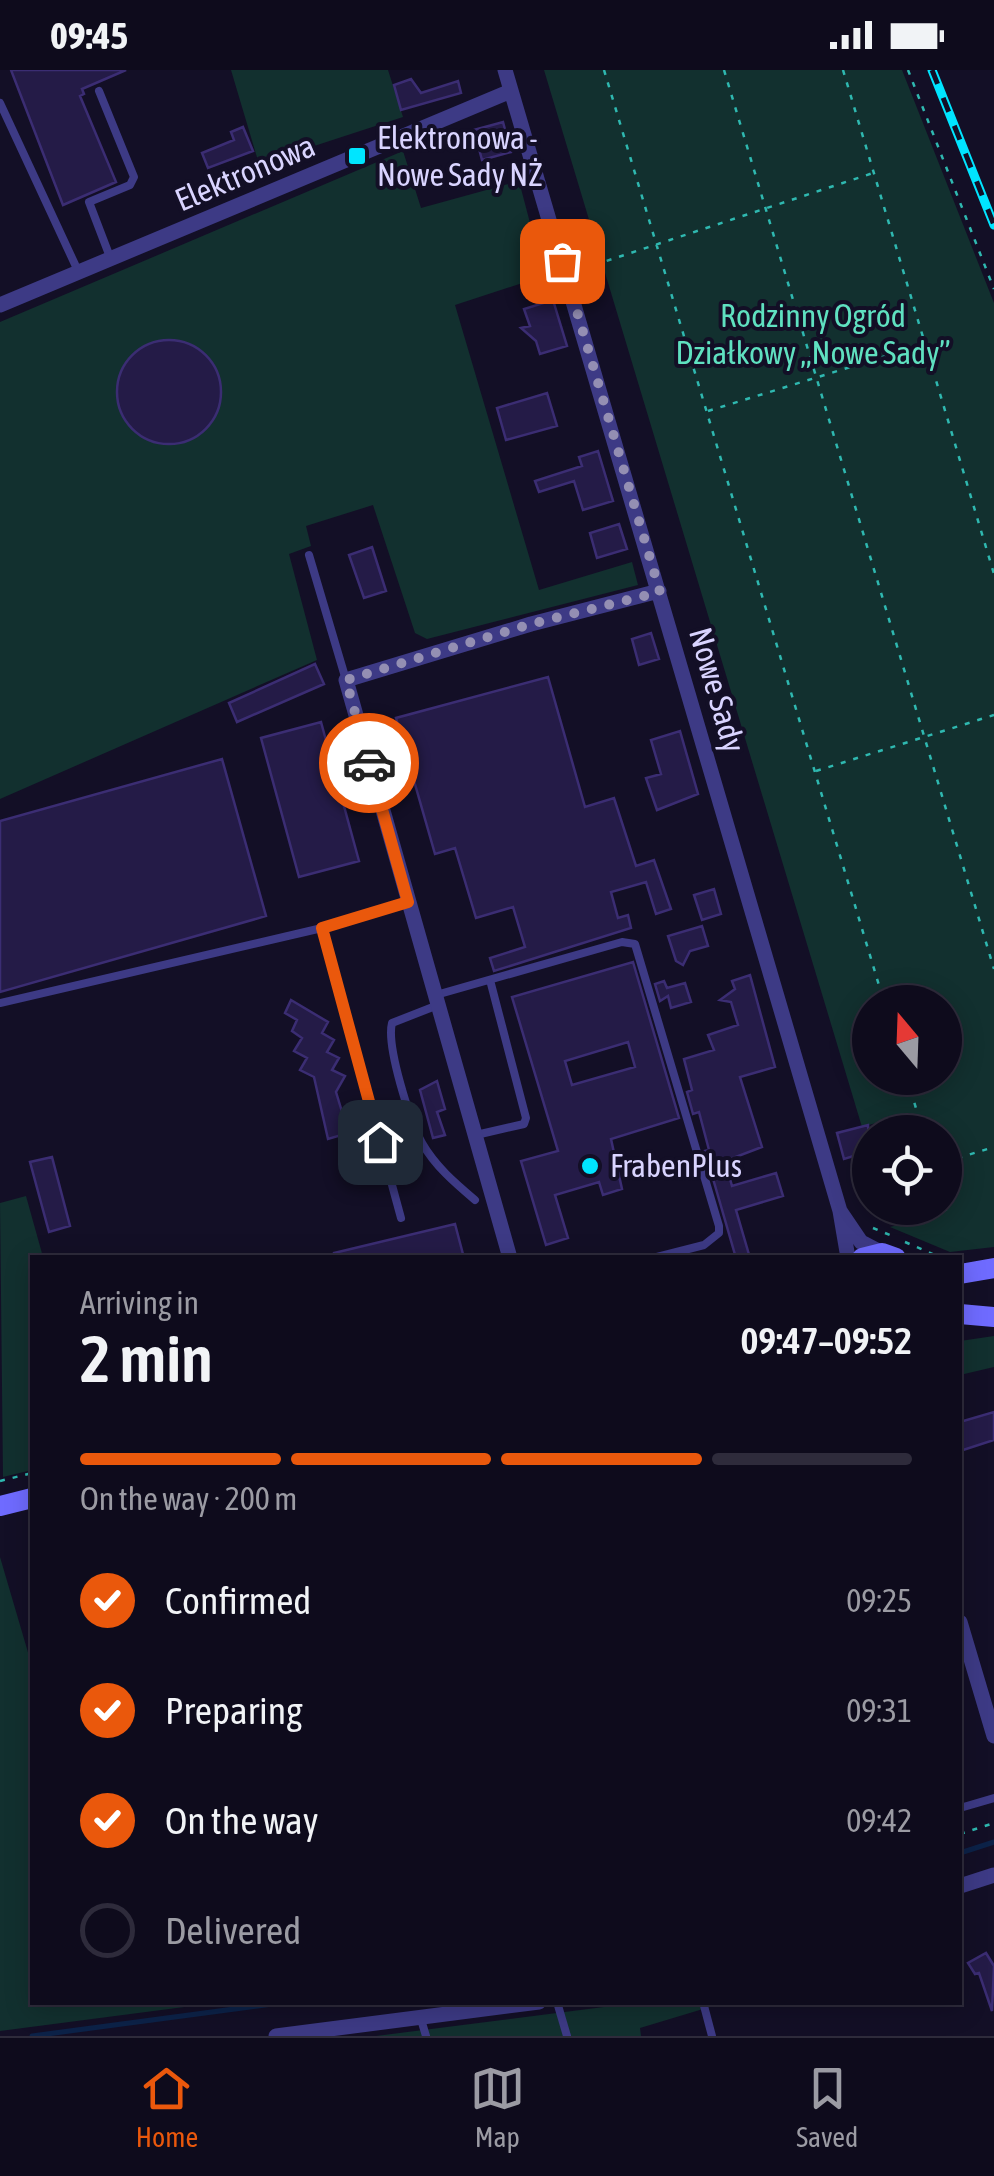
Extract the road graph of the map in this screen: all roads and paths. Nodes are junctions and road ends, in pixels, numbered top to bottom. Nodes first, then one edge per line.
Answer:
1 (505, 70) edge
2 (604, 70) edge
3 (724, 70) edge
4 (843, 70) edge
5 (908, 70) edge
6 (99, 91) dead end
7 (511, 92) junction
8 (0, 102) edge
9 (874, 172) junction
10 (763, 208) junction
11 (654, 244) junction
12 (111, 259) junction
13 (79, 273) junction
14 (566, 274) junction
15 (994, 289) edge
16 (0, 306) edge
17 (925, 344) junction
18 (816, 376) junction
19 (707, 412) junction
20 (308, 556) dead end
21 (994, 574) edge
22 (660, 592) junction
23 (346, 680) junction
24 (994, 716) edge
25 (924, 738) junction
26 (815, 772) junction
27 (408, 902) junction
28 (322, 928) junction
29 (994, 969) edge
30 (490, 980) junction
31 (879, 985) edge
32 (437, 1000) junction
33 (0, 1003) edge
34 (476, 1135) junction
35 (994, 1147) edge
36 (962, 1157) edge
37 (475, 1200) dead end
38 (840, 1211) junction
39 (401, 1218) dead end
40 (509, 1255) edge
41 (666, 1255) edge
42 (847, 1255) edge
43 (879, 1255) edge
44 (994, 1268) edge
45 (962, 1274) edge
46 (962, 1314) edge
47 (991, 1317) edge
48 (962, 1326) edge
49 (30, 1474) edge
50 (0, 1481) edge
51 (30, 1498) edge
52 (0, 1505) edge
53 (962, 1629) edge
54 (994, 1736) edge
55 (994, 1798) edge
56 (962, 1807) edge
57 (994, 1823) edge
58 (962, 1833) edge
59 (994, 1875) edge
60 (962, 1885) edge
61 (514, 2005) edge
62 (558, 2005) edge
63 (704, 2005) edge
64 (420, 2016) junction
65 (276, 2036) edge
66 (426, 2036) edge
67 (567, 2036) edge
68 (712, 2036) edge

1 - 7 street, Nowe Sady
2 - 11 path
3 - 10 path
4 - 9 path
5 - 15 path
6 - 12 lane
7 - 12 street, Elektronowa
7 - 14 street, Nowe Sady
8 - 13 lane
9 - 10 path
9 - 17 path
10 - 11 path
10 - 18 path
11 - 14 path
11 - 19 path
12 - 13 street, Elektronowa
13 - 16 street, Elektronowa
14 - 22 street, Nowe Sady
17 - 18 path
17 - 21 path
18 - 19 path
18 - 25 path
19 - 26 path
20 - 23 lane
22 - 23 street
22 - 38 street, Nowe Sady
23 - 27 street
24 - 25 path
25 - 26 path
25 - 29 path
26 - 31 path
27 - 28 lane
27 - 32 street
28 - 33 lane
28 - 39 lane
30 - 32 lane
30 - 34 lane
30 - 41 lane
32 - 34 street
32 - 37 lane
34 - 40 street
35 - 36 path
38 - 42 street, Nowe Sady
38 - 43 street, Nowe Sady
44 - 45 main road
46 - 47 main road
47 - 48 street
49 - 50 path
51 - 52 main road
53 - 54 street
55 - 56 lane
57 - 58 path
59 - 60 street
61 - 64 street
62 - 67 lane
63 - 68 lane
64 - 65 street
64 - 66 lane

